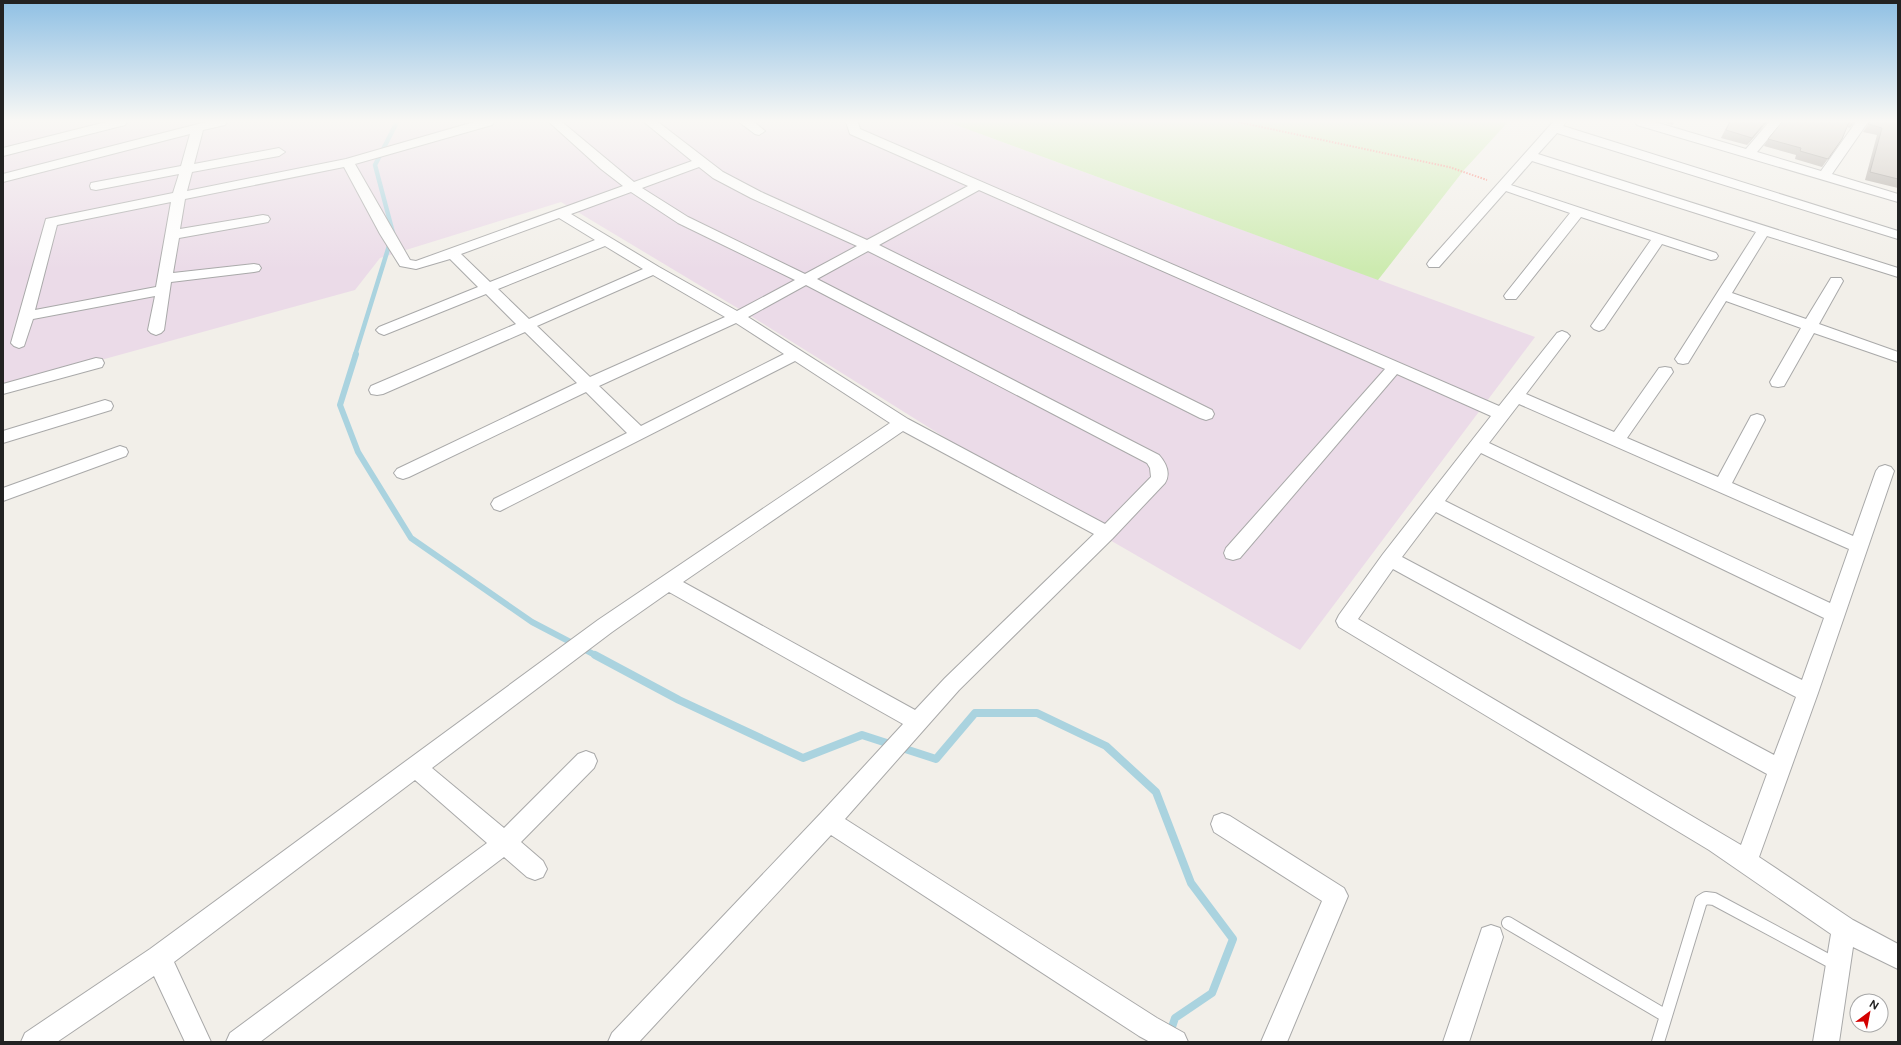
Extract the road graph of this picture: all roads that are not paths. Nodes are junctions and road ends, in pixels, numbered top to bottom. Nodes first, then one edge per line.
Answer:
1 (31, 171) edge
2 (177, 171) edge
3 (185, 171) edge
4 (304, 171) edge
5 (353, 171) edge
6 (611, 171) edge
7 (676, 171) edge
8 (712, 171) edge
9 (946, 171) edge
10 (1517, 171) edge
11 (1576, 171) edge
12 (1699, 171) edge
13 (1806, 171) edge
14 (1828, 171) edge
15 (1824, 176) junction
16 (3, 178) edge
17 (979, 185) junction
18 (96, 186) dead end
19 (1504, 186) junction
20 (632, 187) junction
21 (178, 196) junction
22 (1897, 196) edge
23 (1578, 211) junction
24 (560, 213) junction
25 (262, 219) dead end
26 (1763, 230) junction
27 (172, 235) junction
28 (1898, 235) edge
29 (1659, 238) junction
30 (606, 240) junction
31 (869, 246) junction
32 (452, 253) junction
33 (1712, 256) dead end
34 (1434, 264) dead end
35 (254, 268) dead end
36 (654, 270) junction
37 (1898, 273) edge
38 (805, 279) junction
39 (1836, 281) dead end
40 (163, 284) junction
41 (488, 288) junction
42 (1723, 295) junction
43 (1511, 296) dead end
44 (26, 316) junction
45 (737, 317) junction
46 (527, 325) junction
47 (1599, 326) dead end
48 (1810, 326) junction
49 (156, 330) dead end
50 (384, 330) dead end
51 (1562, 336) dead end
52 (18, 343) dead end
53 (795, 355) junction
54 (1898, 357) edge
55 (1683, 359) dead end
56 (96, 363) dead end
57 (1395, 367) junction
58 (1665, 372) dead end
59 (1778, 382) dead end
60 (588, 384) junction
61 (3, 390) edge
62 (377, 390) dead end
63 (1516, 396) junction
64 (105, 406) dead end
65 (1206, 414) dead end
66 (1502, 414) junction
67 (1757, 420) dead end
68 (902, 423) junction
69 (639, 434) junction
70 (3, 437) edge
71 (1617, 440) junction
72 (1478, 445) junction
73 (120, 452) dead end
74 (1886, 471) dead end
75 (403, 473) dead end
76 (1722, 486) junction
77 (3, 496) edge
78 (1434, 503) junction
79 (500, 504) dead end
80 (1107, 533) junction
81 (1859, 546) junction
82 (1233, 553) dead end
83 (1390, 559) junction
84 (668, 583) junction
85 (1835, 614) junction
86 (1808, 694) junction
87 (913, 728) junction
88 (586, 761) dead end
89 (415, 767) junction
90 (1779, 769) junction
91 (829, 821) junction
92 (1222, 824) dead end
93 (505, 843) junction
94 (1746, 862) junction
95 (535, 869) dead end
96 (1844, 929) junction
97 (1499, 930) joint
98 (1898, 957) edge
99 (159, 958) junction
100 (1838, 966) junction
101 (1666, 1016) junction
102 (34, 1042) edge
103 (198, 1042) edge
104 (239, 1042) edge
105 (621, 1042) edge
106 (1175, 1042) edge
107 (1274, 1042) edge
108 (1456, 1042) edge
109 (1658, 1042) edge
110 (1826, 1042) edge

1 - 16 street
2 - 18 street
3 - 21 street
4 - 21 street
5 - 32 street
6 - 20 street
7 - 20 street
8 - 31 street
9 - 17 street
10 - 19 street
11 - 26 street
12 - 28 street
13 - 15 street
14 - 15 street
15 - 22 street
17 - 31 street
17 - 57 street
19 - 23 street
19 - 34 street
20 - 24 street
20 - 38 street
21 - 27 street
21 - 44 street
23 - 29 street
23 - 43 street
24 - 30 street
24 - 32 street
25 - 27 street
26 - 37 street
26 - 42 street
27 - 40 street
29 - 33 street
29 - 47 street
30 - 36 street
30 - 41 street
31 - 38 street
31 - 65 street
32 - 41 street
35 - 40 street
36 - 45 street
36 - 46 street
38 - 45 street
38 - 80 street
39 - 48 street
40 - 44 street
40 - 49 street
41 - 46 street
41 - 50 street
42 - 48 street
42 - 55 street
44 - 52 street
45 - 53 street
45 - 60 street
46 - 60 street
46 - 62 street
48 - 54 street
48 - 59 street
51 - 63 street
53 - 68 street
53 - 69 street
56 - 61 street
57 - 66 street
57 - 82 street
58 - 71 street
60 - 69 street
60 - 75 street
63 - 66 street
63 - 71 street
64 - 70 street
66 - 72 street
67 - 76 street
68 - 80 street
68 - 84 street
69 - 79 street
71 - 76 street
72 - 78 street
72 - 85 street
73 - 77 street
74 - 81 street
76 - 81 street
78 - 83 street
78 - 86 street
80 - 87 street
81 - 85 street
83 - 90 street
83 - 94 street
84 - 87 street
84 - 89 street
85 - 86 street
86 - 90 street
87 - 91 street
88 - 93 street
89 - 93 street
89 - 99 street
90 - 94 street
91 - 105 street
91 - 106 street
92 - 107 street
93 - 95 street
93 - 104 street
94 - 96 street
96 - 98 street
96 - 100 street
97 - 101 lane
97 - 108 street
99 - 102 street
99 - 103 street
100 - 101 lane
100 - 110 street
101 - 109 lane

